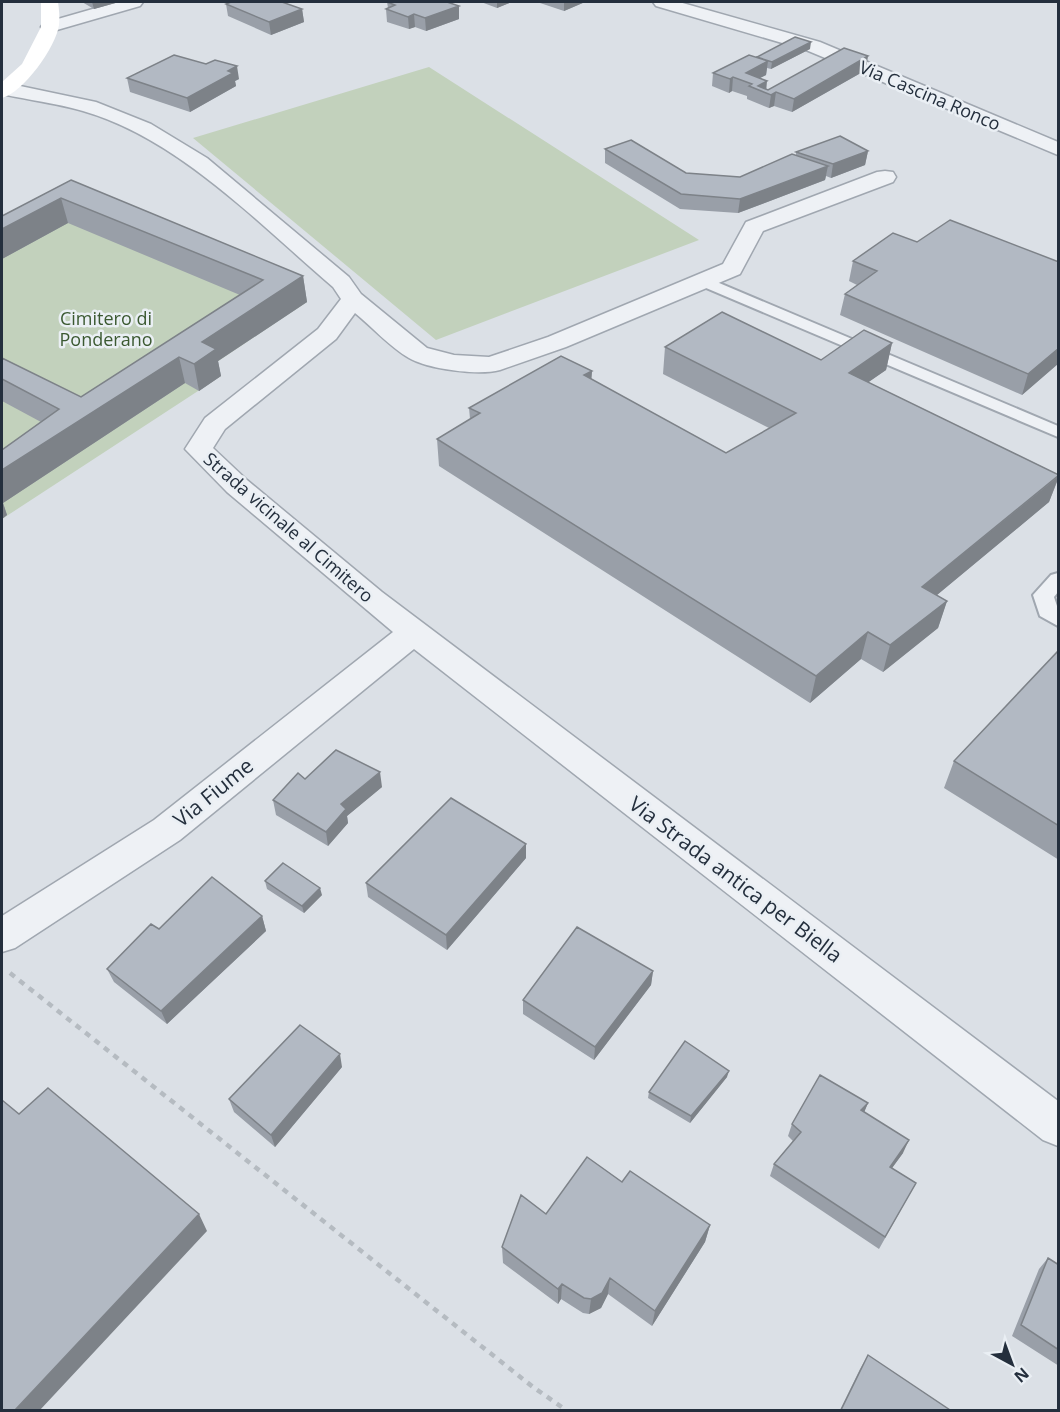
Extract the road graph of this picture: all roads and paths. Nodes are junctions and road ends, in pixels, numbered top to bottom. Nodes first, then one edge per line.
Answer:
1 (50, 2) edge
2 (134, 2) edge
3 (662, 2) edge
4 (50, 27) junction
5 (30, 67) junction
6 (4, 90) edge
7 (89, 106) junction
8 (1059, 149) edge
9 (885, 177) dead end
10 (705, 282) junction
11 (353, 299) junction
12 (1059, 432) edge
13 (1059, 580) edge
14 (1059, 619) edge
15 (414, 632) junction
16 (2, 936) edge
17 (2, 966) edge
18 (1059, 1126) edge
19 (566, 1410) edge

1 - 4 street
2 - 4 street
3 - 8 street, Via Cascina Ronco
4 - 5 street
5 - 6 street
5 - 7 street
6 - 7 street
7 - 11 street
9 - 10 street
10 - 11 street
10 - 12 lane
11 - 15 street, Strada vicinale al Cimitero
13 - 14 lane
15 - 16 street, Via Fiume
15 - 18 street, Via Strada antica per Biella
17 - 19 path

